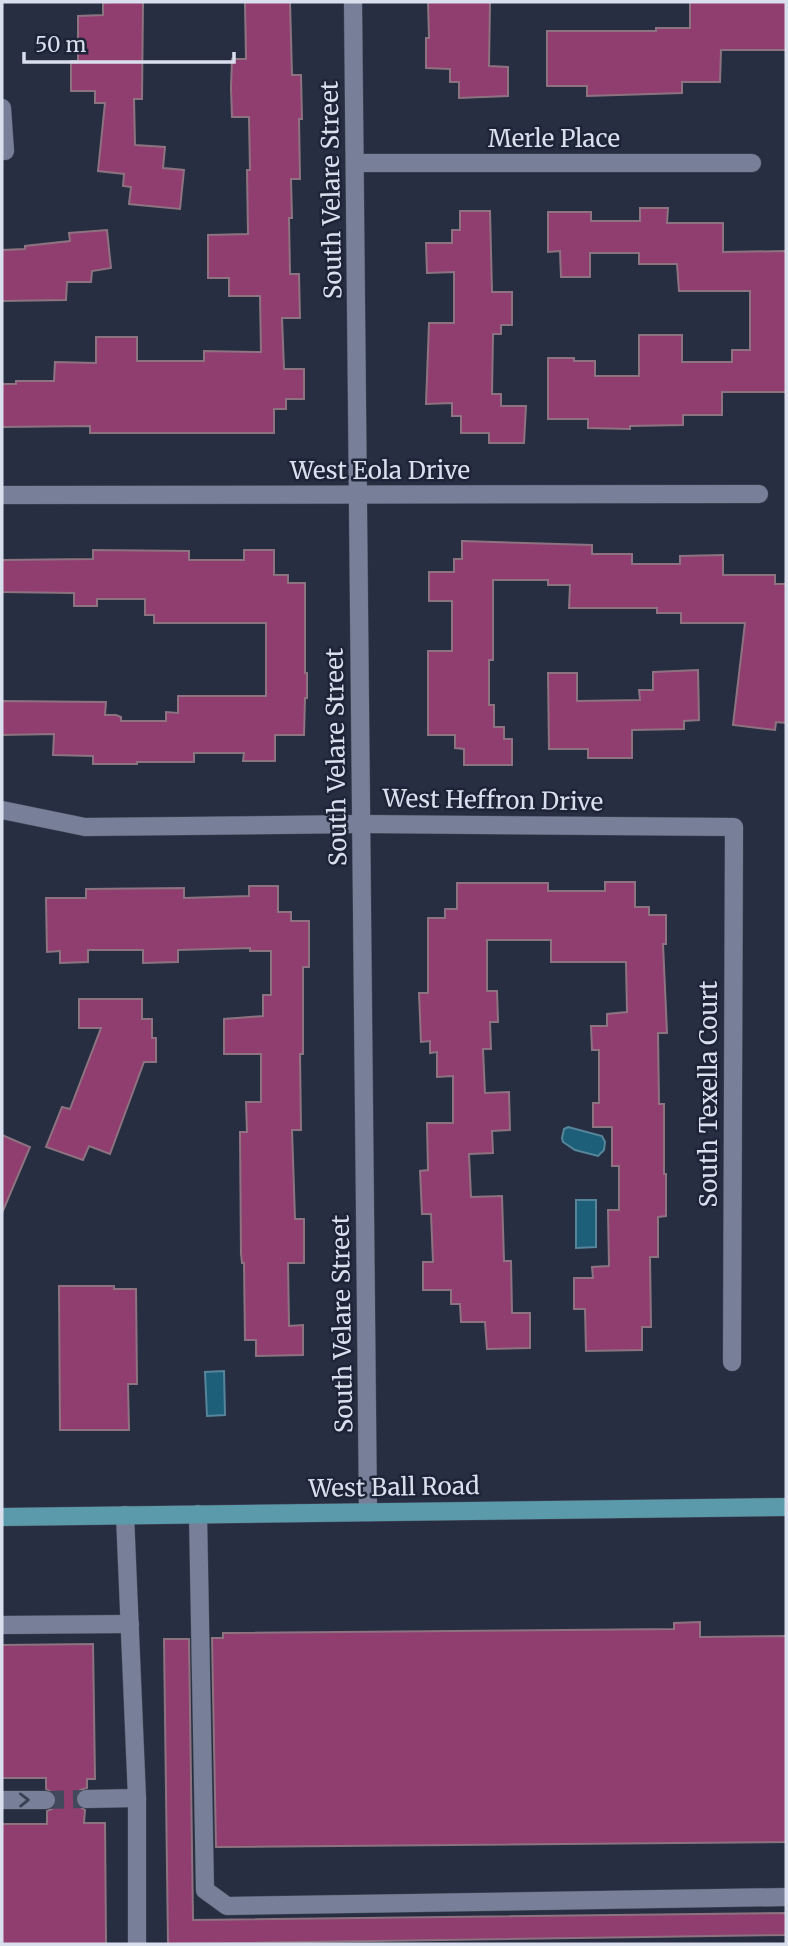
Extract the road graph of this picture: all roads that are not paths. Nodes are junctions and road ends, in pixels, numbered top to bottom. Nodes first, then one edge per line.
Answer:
1 (353, 2) edge
2 (2, 108) edge
3 (5, 151) dead end
4 (355, 163) junction
5 (752, 163) dead end
6 (358, 494) junction
7 (759, 494) dead end
8 (2, 495) edge
9 (2, 810) edge
10 (362, 824) junction
11 (734, 827) joint
12 (732, 1362) dead end
13 (786, 1507) edge
14 (368, 1512) junction
15 (198, 1514) junction
16 (125, 1515) junction
17 (2, 1517) edge
18 (130, 1624) junction
19 (2, 1625) edge
20 (136, 1798) junction
21 (86, 1799) tunnel mouth
22 (2, 1800) edge
23 (46, 1800) tunnel mouth
24 (786, 1897) edge
25 (137, 1944) edge

1 - 4 street, South Velare Street
2 - 3 street
4 - 5 street, Merle Place
4 - 6 street, South Velare Street
6 - 7 street, West Eola Drive
6 - 8 street, West Eola Drive
6 - 10 street, South Velare Street
9 - 10 street, West Heffron Drive
10 - 11 street, West Heffron Drive
10 - 14 street, South Velare Street
11 - 12 street, South Texella Court
13 - 14 main road, West Ball Road
14 - 15 main road, West Ball Road
15 - 16 main road, West Ball Road
15 - 24 street
16 - 17 main road, West Ball Road
16 - 18 street
18 - 19 street
18 - 20 street
20 - 21 street
20 - 25 street
22 -> 23 street

